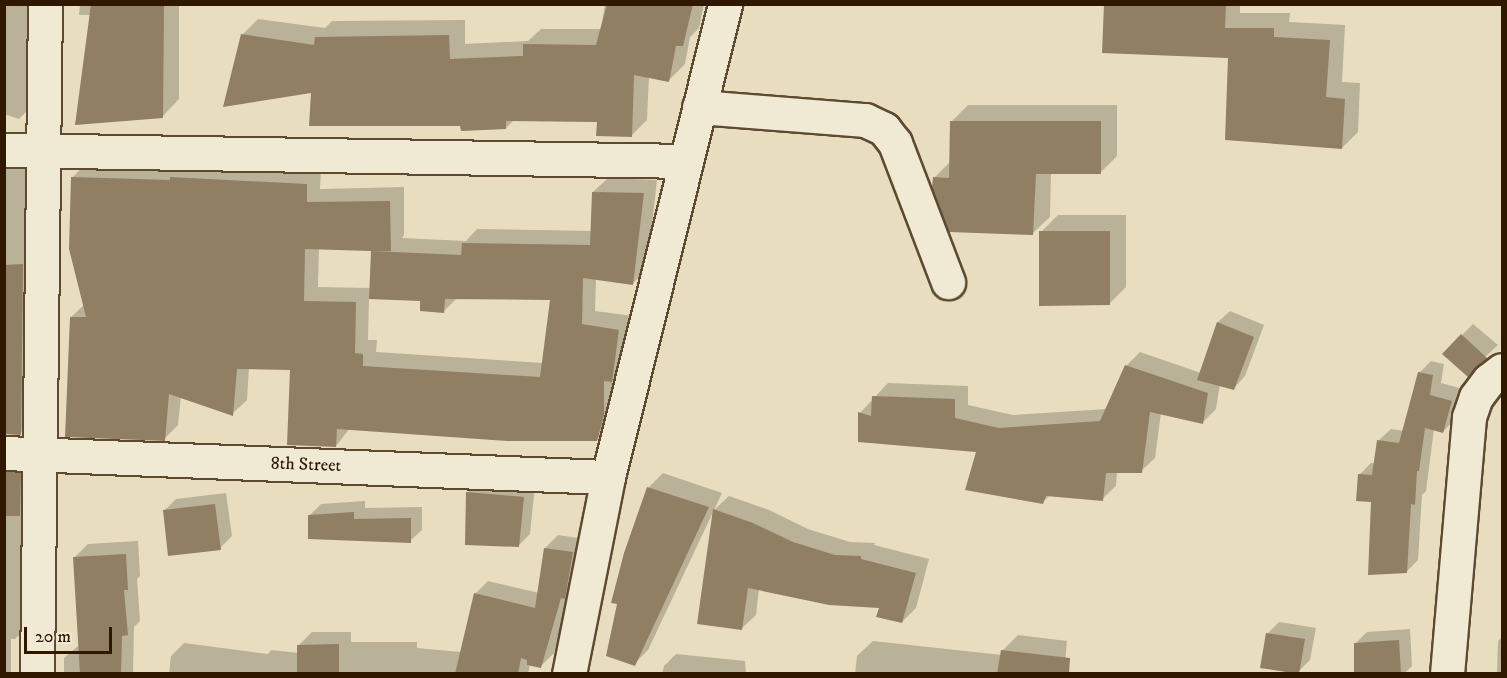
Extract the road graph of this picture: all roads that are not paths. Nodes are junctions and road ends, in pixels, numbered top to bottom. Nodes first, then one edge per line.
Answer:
1 (45, 4) edge
2 (725, 4) edge
3 (699, 107) junction
4 (4, 150) edge
5 (43, 151) junction
6 (686, 162) junction
7 (948, 282) dead end
8 (1503, 370) edge
9 (4, 453) edge
10 (40, 453) junction
11 (608, 477) junction
12 (37, 674) edge
13 (569, 674) edge
14 (1448, 674) edge

1 - 5 street
2 - 3 street
3 - 6 street
3 - 7 street
4 - 5 street
5 - 6 street
5 - 10 street
6 - 11 street
8 - 14 street
9 - 10 street, 8th Street
10 - 11 street, 8th Street
10 - 12 street
11 - 13 street

